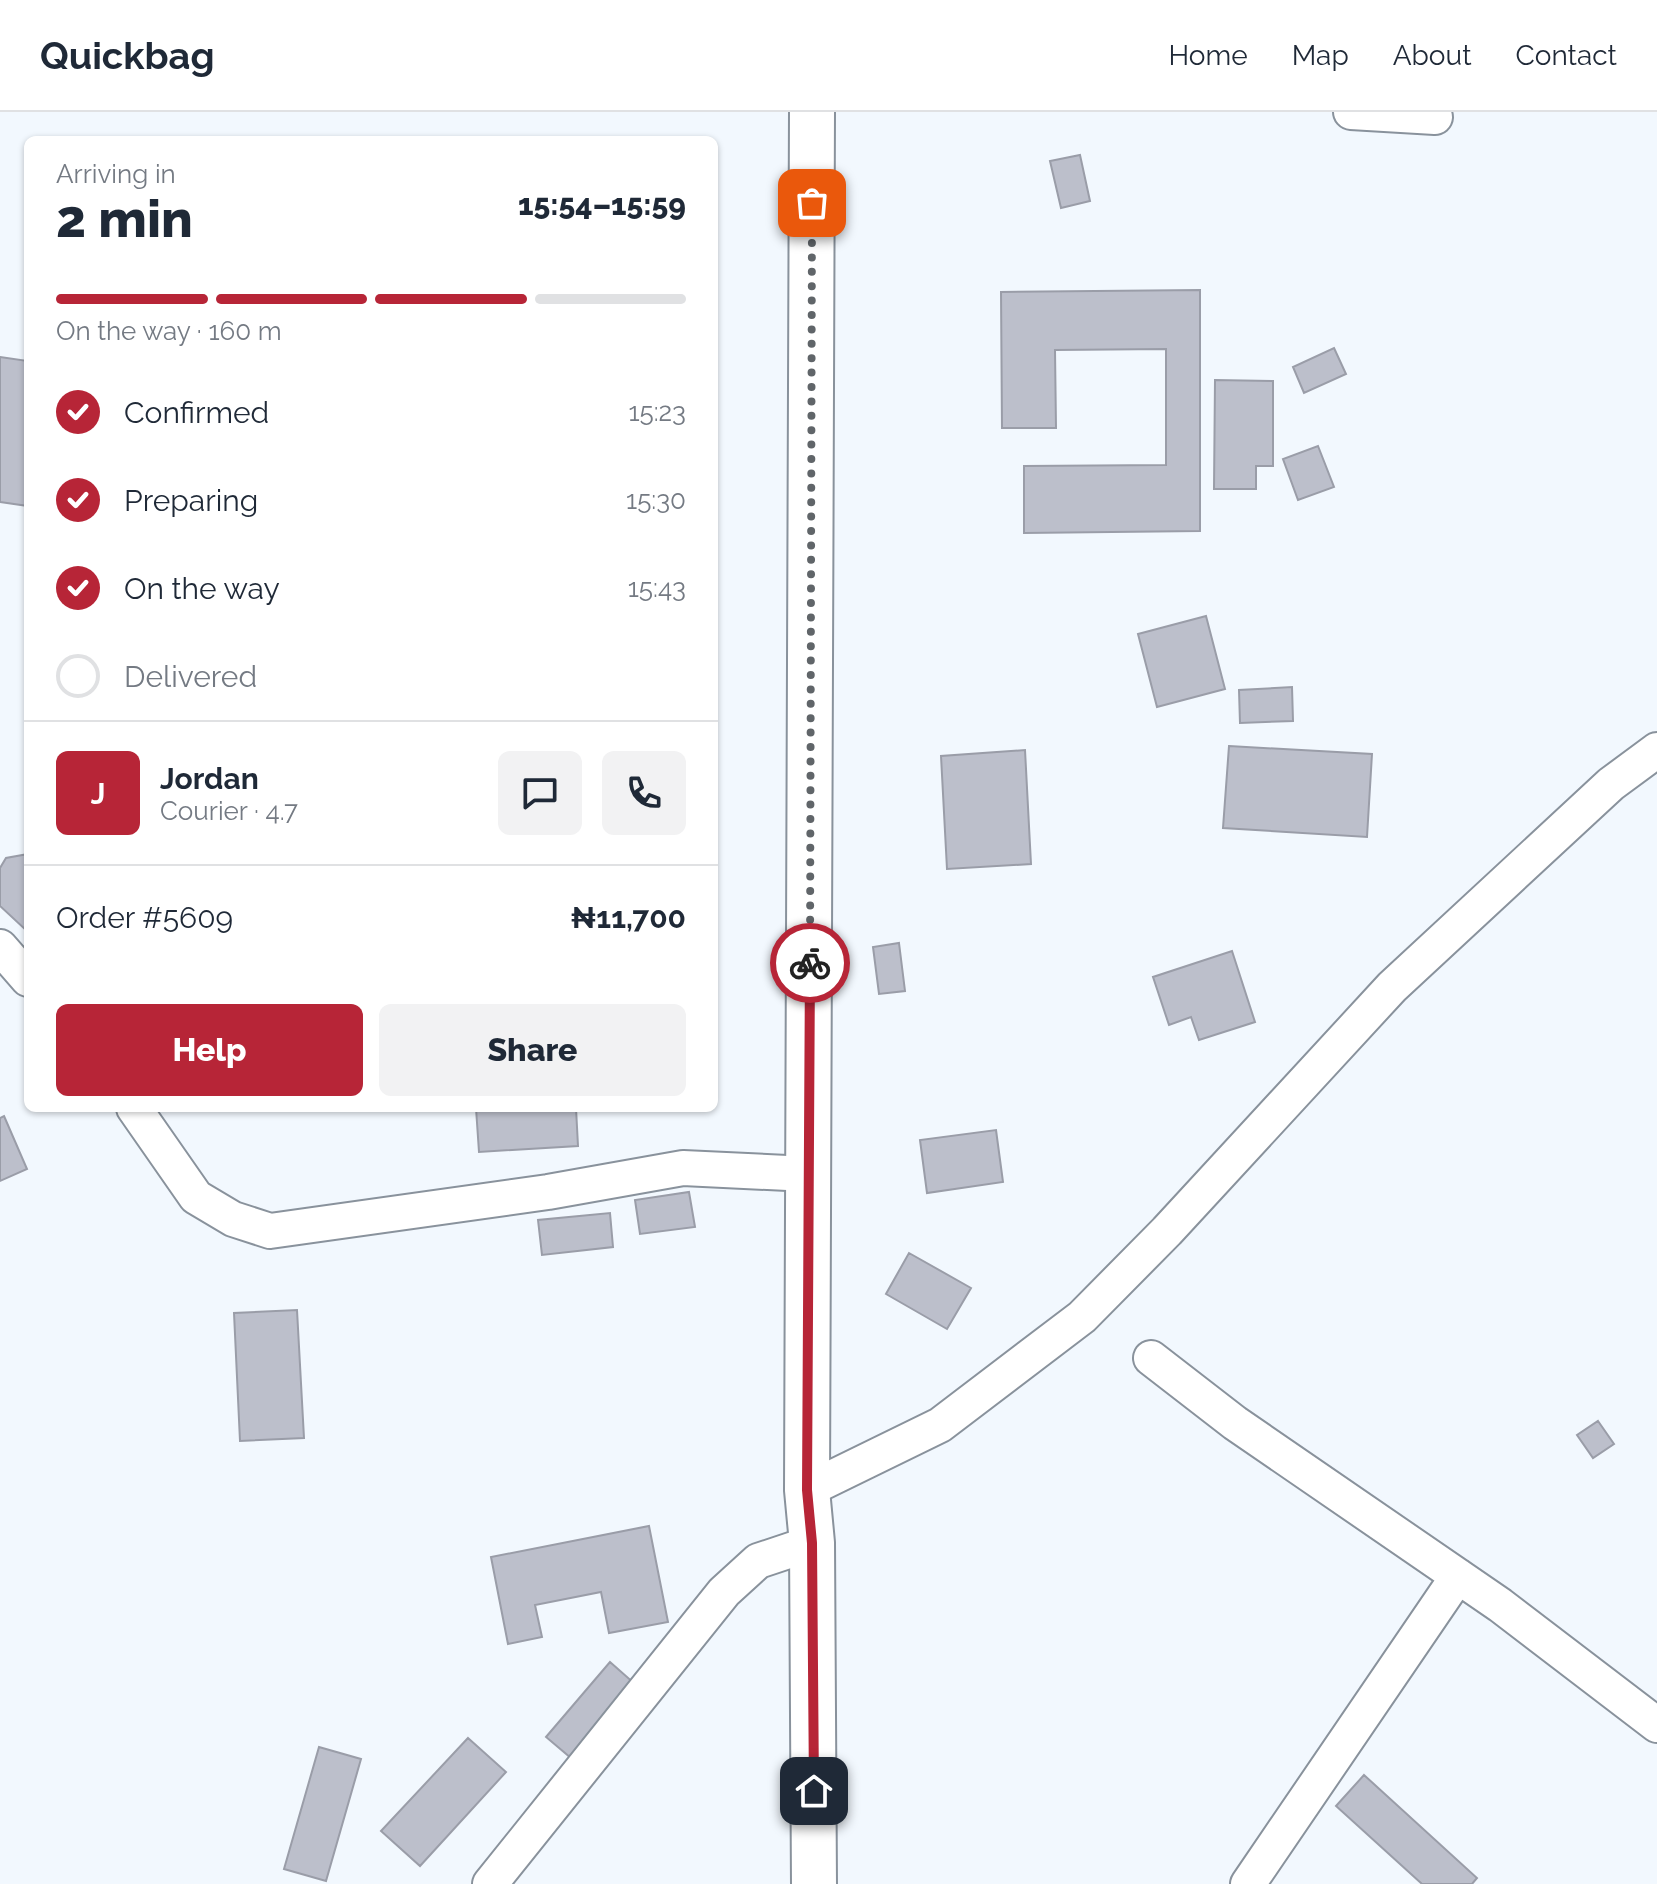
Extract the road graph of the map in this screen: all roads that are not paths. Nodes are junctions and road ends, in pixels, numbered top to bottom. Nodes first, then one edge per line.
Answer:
1 (812, 112) edge
2 (1351, 112) edge
3 (1435, 117) dead end
4 (1657, 750) edge
5 (0, 947) edge
6 (24, 974) edge
7 (137, 1112) edge
8 (808, 1174) junction
9 (1151, 1358) dead end
10 (807, 1490) junction
11 (812, 1543) junction
12 (1458, 1576) junction
13 (1657, 1725) edge
14 (490, 1884) edge
15 (814, 1884) edge
16 (1248, 1884) edge

1 - 8 main road
2 - 3 street
4 - 10 street
5 - 6 street
7 - 8 street
8 - 10 main road
9 - 12 street
10 - 11 main road
11 - 14 street
11 - 15 main road
12 - 13 street
12 - 16 street

